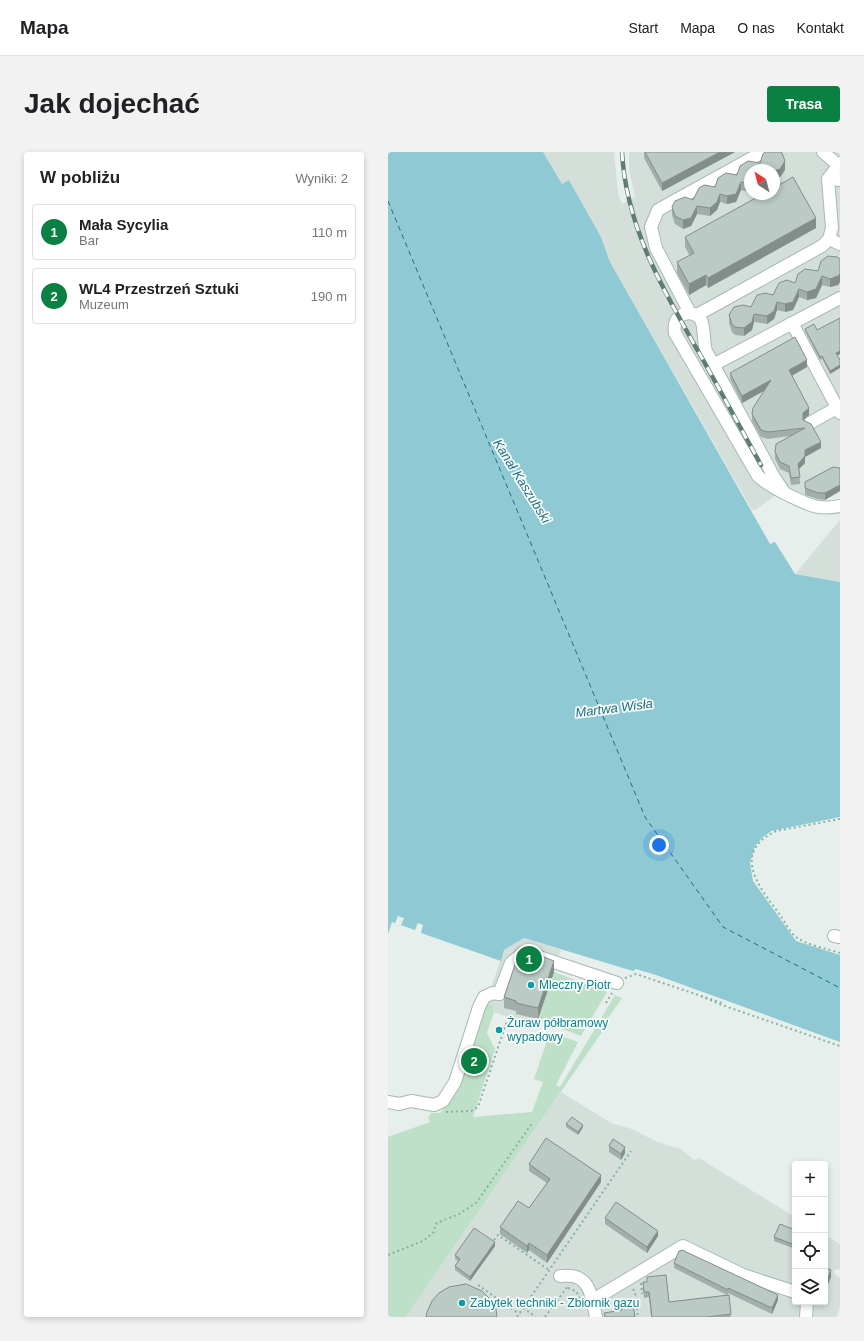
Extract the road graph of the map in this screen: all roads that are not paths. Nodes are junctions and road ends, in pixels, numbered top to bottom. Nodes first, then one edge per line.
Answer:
1 (763, 152) edge
2 (823, 152) edge
3 (839, 164) edge
4 (834, 179) edge
5 (834, 242) edge
6 (840, 298) edge
7 (694, 314) junction
8 (792, 323) junction
9 (713, 365) junction
10 (839, 409) edge
11 (810, 423) edge
12 (784, 492) junction
13 (840, 506) edge
14 (614, 988) road end
15 (388, 1102) edge
16 (554, 1273) road end
17 (792, 1291) edge
18 (587, 1302) junction
19 (807, 1305) edge
20 (596, 1317) edge
21 (806, 1317) edge

1 - 7 lane
2 - 3 lane
3 - 4 lane
4 - 5 lane
5 - 7 lane
6 - 8 lane
7 - 9 lane
7 - 12 lane
8 - 9 lane
8 - 10 lane
9 - 12 lane
10 - 11 lane
12 - 13 lane
14 - 15 lane
16 - 18 lane
17 - 18 lane
18 - 20 lane
19 - 21 lane

